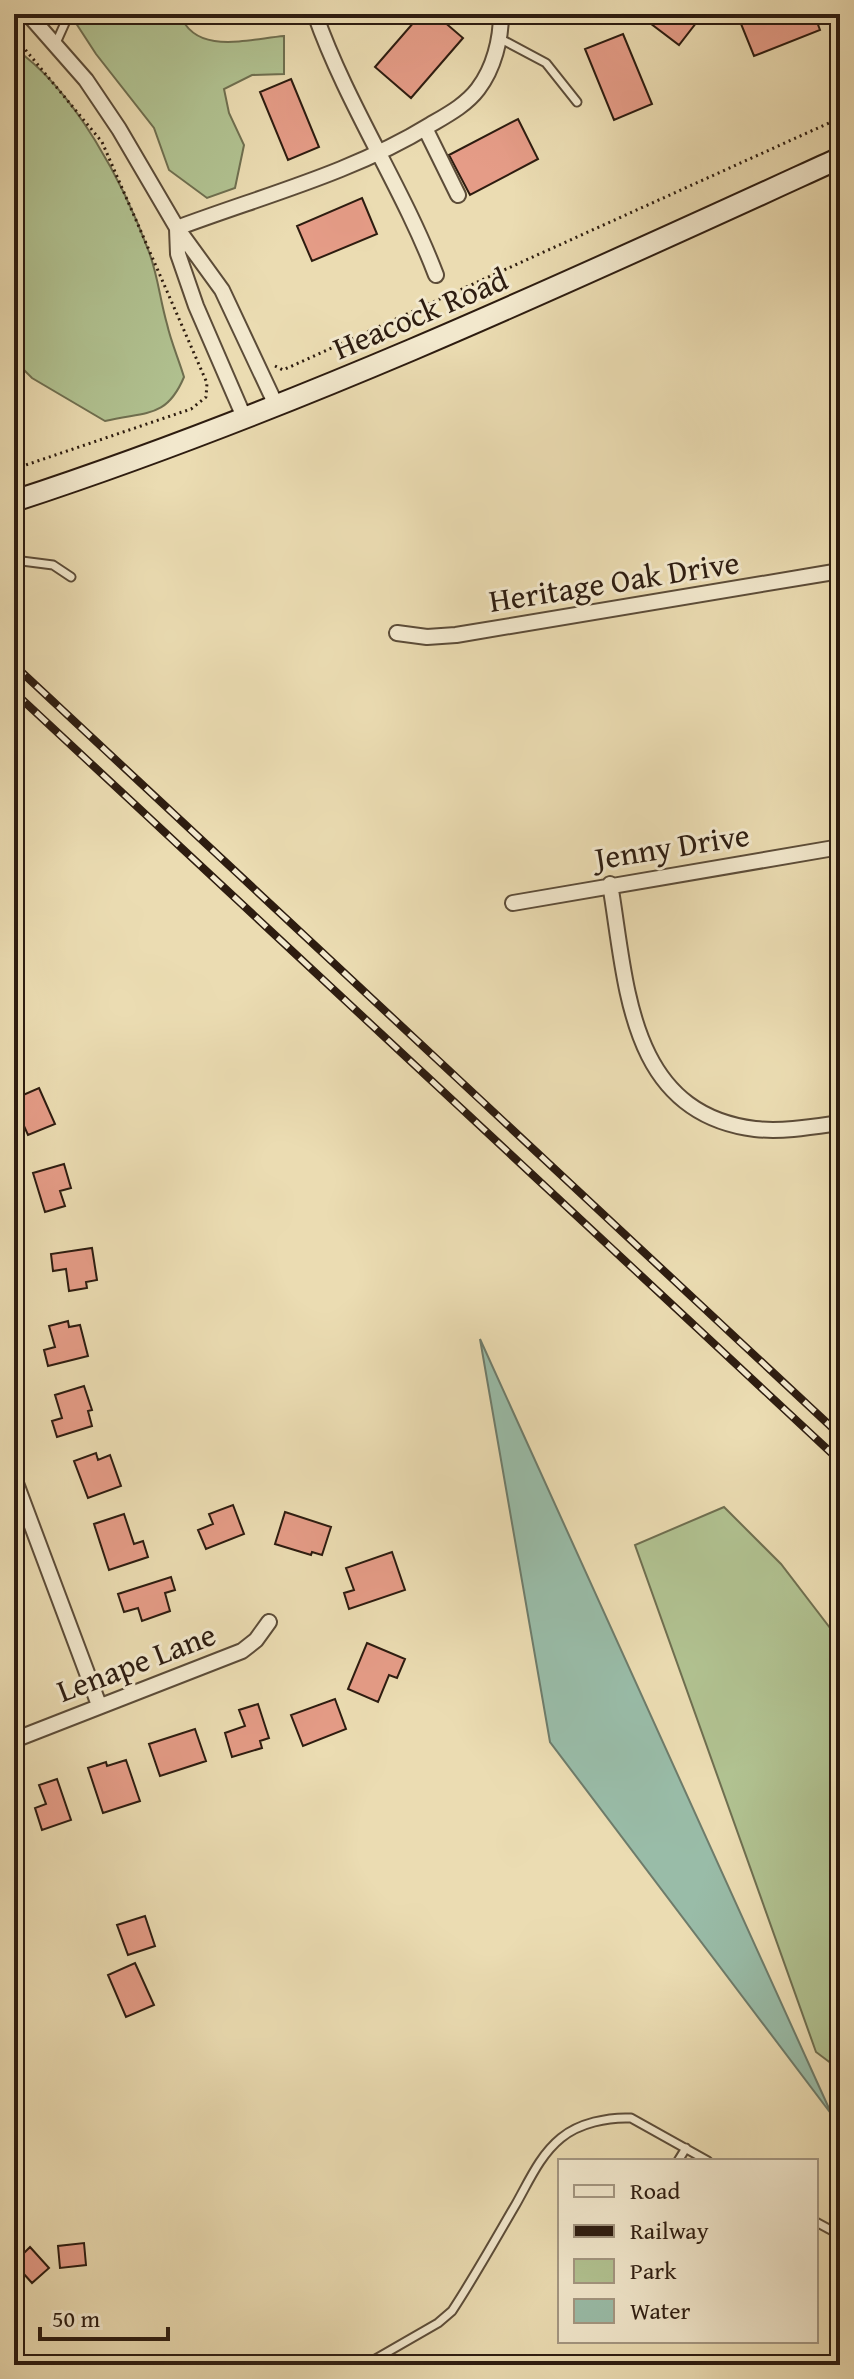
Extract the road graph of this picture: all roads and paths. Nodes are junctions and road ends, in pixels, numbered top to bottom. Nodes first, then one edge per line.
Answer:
1 (28, 14) edge
2 (69, 14) edge
3 (315, 14) edge
4 (501, 14) edge
5 (14, 36) edge
6 (499, 38) junction
7 (56, 43) junction
8 (577, 102) dead end
9 (840, 118) edge
10 (425, 128) junction
11 (377, 154) junction
12 (840, 158) edge
13 (458, 195) dead end
14 (177, 228) junction
15 (436, 275) dead end
16 (267, 362) dead end
17 (276, 405) junction
18 (244, 417) junction
19 (14, 469) edge
20 (14, 501) edge
21 (14, 560) edge
22 (840, 571) edge
23 (71, 577) dead end
24 (397, 633) dead end
25 (840, 847) edge
26 (610, 884) junction
27 (513, 903) dead end
28 (840, 1123) edge
29 (14, 1478) edge
30 (269, 1622) dead end
31 (99, 1705) junction
32 (14, 1740) edge
33 (686, 2148) junction
34 (679, 2159) edge
35 (705, 2159) edge
36 (818, 2223) edge
37 (840, 2235) edge
38 (365, 2365) edge

1 - 7 street
2 - 7 lane
3 - 11 street
4 - 6 street
5 - 19 path
6 - 8 lane
6 - 10 street
7 - 14 street
9 - 16 path
10 - 11 street
10 - 13 street
11 - 14 street
11 - 15 street
12 - 17 main road, Heacock Road
14 - 17 street
14 - 18 street
17 - 18 main road, Heacock Road
18 - 20 main road, Heacock Road
21 - 23 lane
22 - 24 street, Heritage Oak Drive
25 - 26 street, Jenny Drive
26 - 27 street, Jenny Drive
26 - 28 street
29 - 31 street
30 - 31 street, Lenape Lane
31 - 32 street, Lenape Lane
33 - 34 lane
33 - 35 lane
33 - 38 lane
36 - 37 lane

